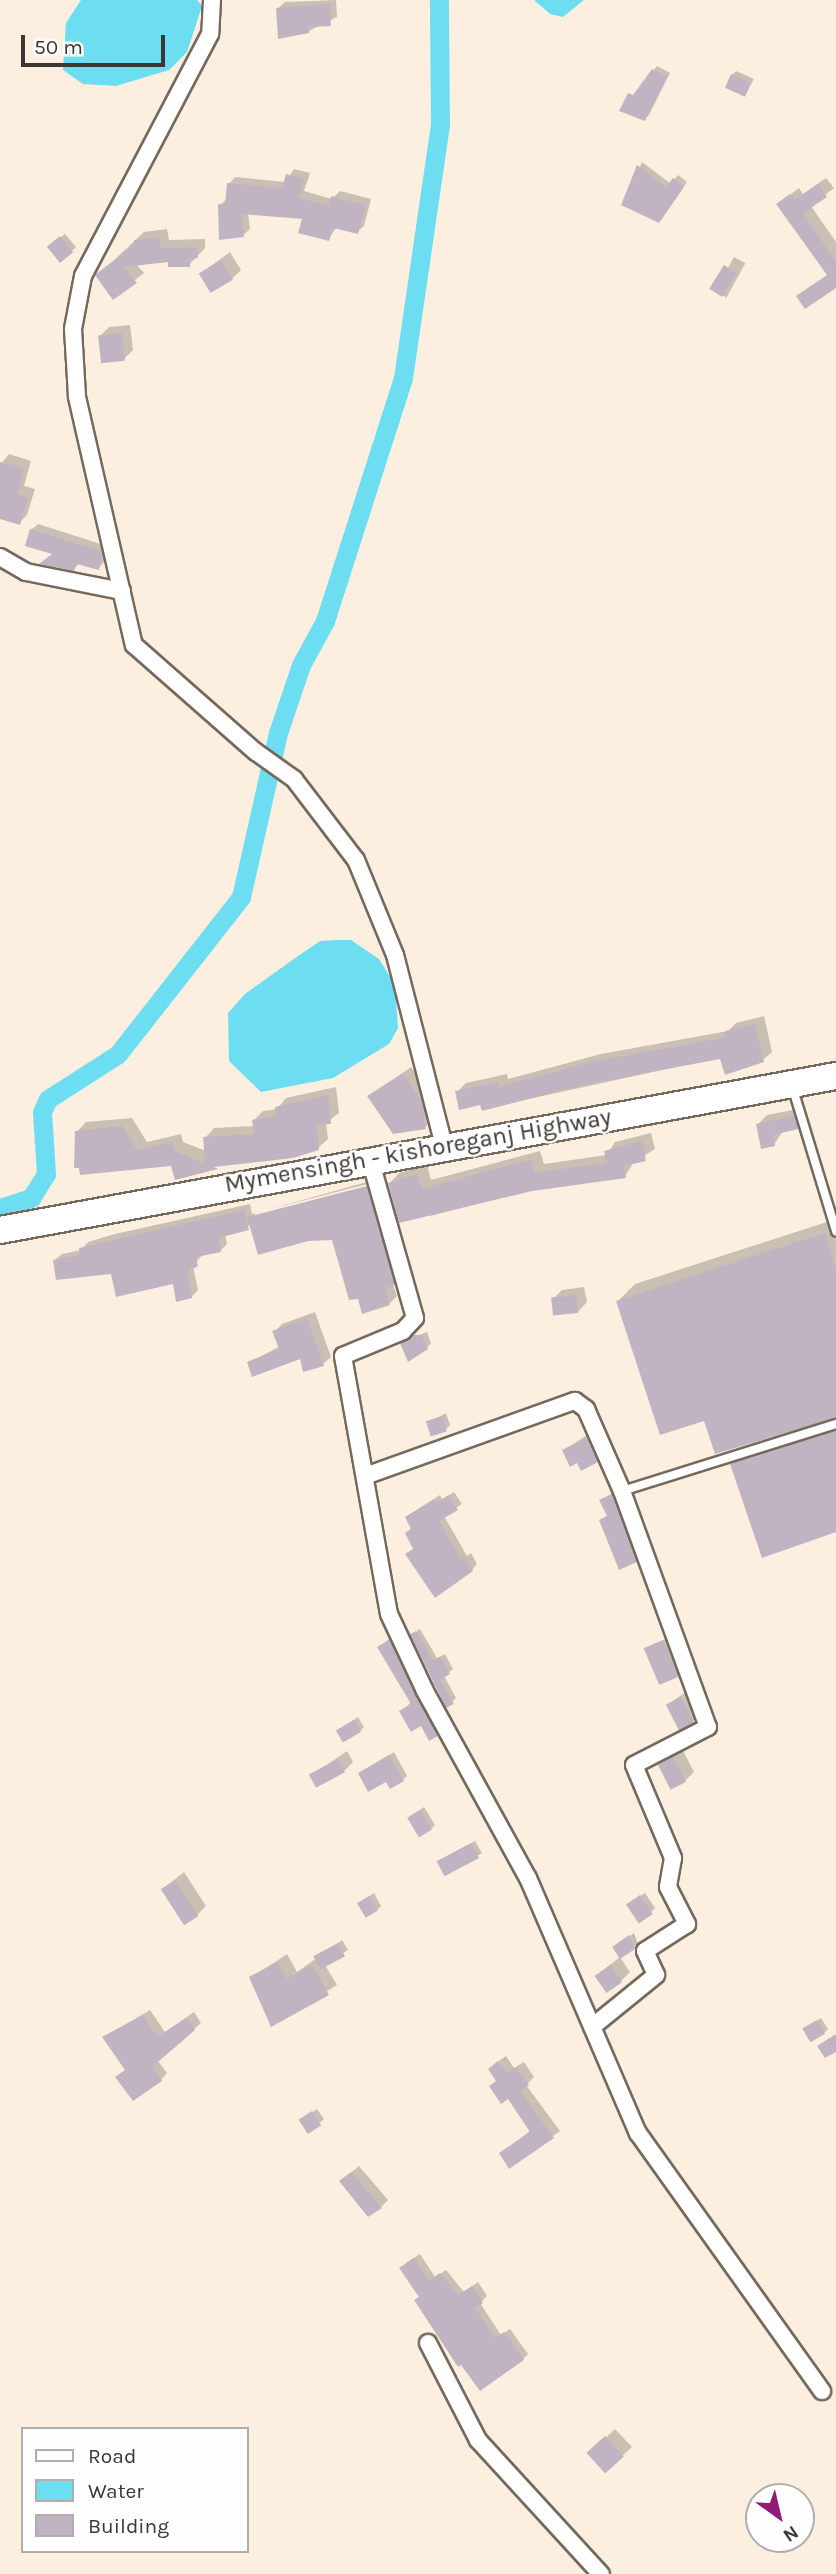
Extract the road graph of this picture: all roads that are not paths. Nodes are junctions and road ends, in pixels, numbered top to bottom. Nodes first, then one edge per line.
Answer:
1 (212, 0) edge
2 (0, 557) edge
3 (122, 591) junction
4 (836, 1076) edge
5 (791, 1084) junction
6 (444, 1146) junction
7 (370, 1160) junction
8 (0, 1230) edge
9 (836, 1231) edge
10 (836, 1424) edge
11 (365, 1476) junction
12 (622, 1491) junction
13 (592, 2027) junction
14 (428, 2343) dead end
15 (822, 2391) dead end
16 (601, 2574) edge

1 - 3 street
2 - 3 street
3 - 6 street
4 - 5 main road, Mymensingh - kishoreganj Highway
5 - 6 main road, Mymensingh - kishoreganj Highway
5 - 9 lane
6 - 7 main road, Mymensingh - kishoreganj Highway
7 - 8 main road, Mymensingh - kishoreganj Highway
7 - 11 street
10 - 12 lane
11 - 12 street
11 - 13 street
12 - 13 street
13 - 15 street
14 - 16 street

